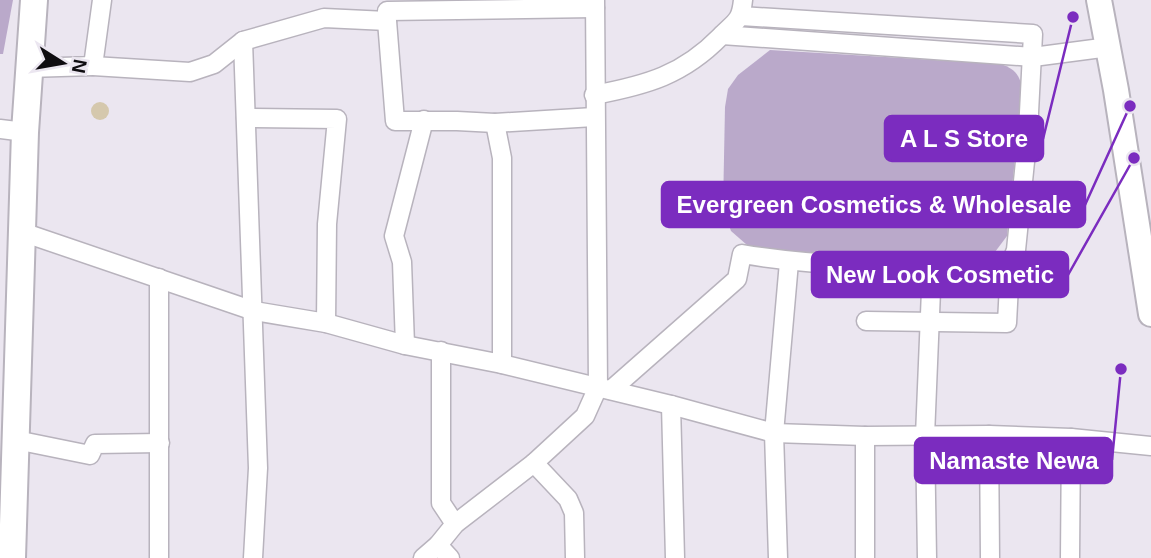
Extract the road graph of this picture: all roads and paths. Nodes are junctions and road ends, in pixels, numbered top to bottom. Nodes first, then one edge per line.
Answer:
1 (34, 0) edge
2 (102, 0) edge
3 (1099, 0) edge
4 (595, 4) edge
5 (413, 5) edge
6 (742, 8) edge
7 (387, 21) junction
8 (722, 35) junction
9 (243, 41) junction
10 (1109, 47) junction
11 (1033, 57) junction
12 (93, 66) junction
13 (28, 68) junction
14 (594, 95) junction
15 (594, 117) junction
16 (246, 118) junction
17 (424, 120) junction
18 (495, 123) junction
19 (12, 131) edge
20 (22, 232) junction
21 (789, 262) junction
22 (1147, 264) edge
23 (1010, 265) junction
24 (932, 266) junction
25 (159, 278) junction
26 (254, 311) junction
27 (1151, 314) edge
28 (866, 321) dead end
29 (930, 322) junction
30 (326, 323) junction
31 (405, 345) junction
32 (441, 352) junction
33 (502, 364) junction
34 (604, 389) junction
35 (671, 405) junction
36 (774, 433) junction
37 (989, 435) junction
38 (865, 436) junction
39 (925, 436) junction
40 (1071, 438) junction
41 (16, 440) junction
42 (160, 443) junction
43 (1151, 446) edge
44 (534, 463) junction
45 (455, 524) junction
46 (444, 551) edge
47 (12, 558) edge
48 (159, 558) edge
49 (253, 558) edge
50 (423, 558) edge
51 (575, 558) edge
52 (675, 558) edge
53 (778, 558) edge
54 (865, 558) edge
55 (927, 558) edge
56 (990, 558) edge
57 (1070, 558) edge

1 - 13 main road
2 - 12 street
3 - 10 main road
4 - 5 street
4 - 14 street
5 - 7 street
6 - 8 street
6 - 11 street
7 - 9 street
7 - 17 street
8 - 11 street
8 - 14 street
9 - 12 street
9 - 16 street
10 - 11 street
10 - 22 main road
11 - 23 street
12 - 13 street
13 - 19 main road
14 - 15 street
15 - 18 street
15 - 34 street
16 - 26 street
16 - 30 street
17 - 18 street
17 - 31 street
18 - 33 street
19 - 20 main road
20 - 25 street
20 - 41 main road
21 - 24 street
21 - 34 street
21 - 36 street
22 - 27 main road
23 - 24 street
23 - 29 street
24 - 29 street
25 - 26 street
25 - 42 street
26 - 30 street
26 - 49 street
28 - 29 street
29 - 39 street
30 - 31 street
31 - 32 street
32 - 33 street
32 - 45 street
33 - 34 street
34 - 35 street
34 - 44 street
35 - 36 street
35 - 52 street
36 - 38 street
36 - 53 street
37 - 39 street
37 - 40 street
37 - 56 street
38 - 39 street
38 - 54 street
39 - 55 street
40 - 43 street
40 - 57 street
41 - 42 street
41 - 47 main road
42 - 48 street
44 - 45 street
44 - 51 street
45 - 46 street
46 - 50 street

